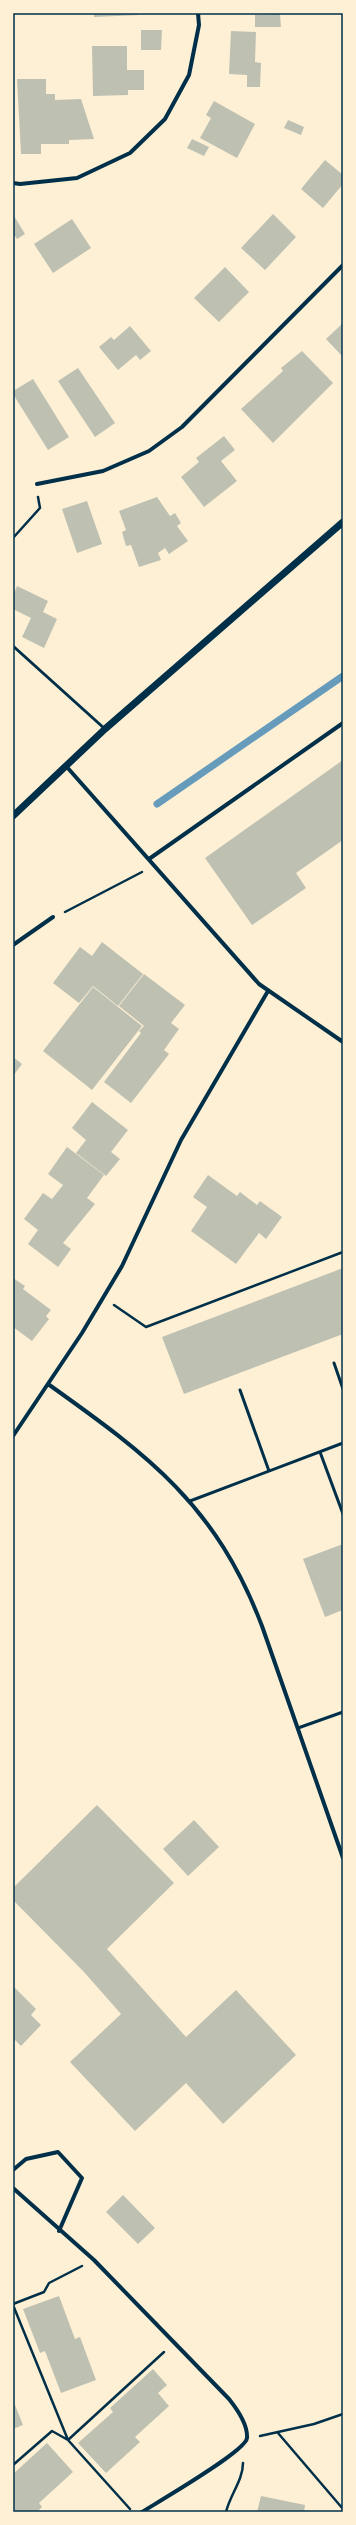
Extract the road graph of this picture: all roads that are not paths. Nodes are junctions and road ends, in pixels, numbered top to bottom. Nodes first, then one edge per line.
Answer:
1 (198, 13) edge
2 (13, 183) edge
3 (343, 265) edge
4 (37, 484) road end
5 (343, 522) edge
6 (13, 646) edge
7 (343, 723) edge
8 (104, 729) junction
9 (66, 766) junction
10 (13, 816) edge
11 (149, 859) junction
12 (54, 917) road end
13 (13, 946) edge
14 (268, 991) junction
15 (343, 1042) edge
16 (334, 1363) dead end
17 (48, 1384) junction
18 (343, 1389) edge
19 (240, 1390) dead end
20 (13, 1436) edge
21 (343, 1443) edge
22 (320, 1452) junction
23 (269, 1471) junction
24 (190, 1501) junction
25 (343, 1514) edge
26 (343, 1712) edge
27 (298, 1728) junction
28 (343, 1858) edge
29 (13, 2170) edge
30 (13, 2188) edge
31 (59, 2231) junction
32 (142, 2512) edge

1 - 2 street
3 - 4 street
5 - 8 street
6 - 8 lane
7 - 11 street
8 - 9 street
9 - 10 street
9 - 11 street
11 - 14 street
12 - 13 street
14 - 15 street
14 - 17 street
16 - 18 lane
17 - 20 street
17 - 24 street
19 - 23 lane
21 - 22 lane
22 - 23 lane
22 - 25 lane
23 - 24 lane
24 - 27 street
26 - 27 lane
27 - 28 street
29 - 31 street
30 - 31 street
31 - 32 street

